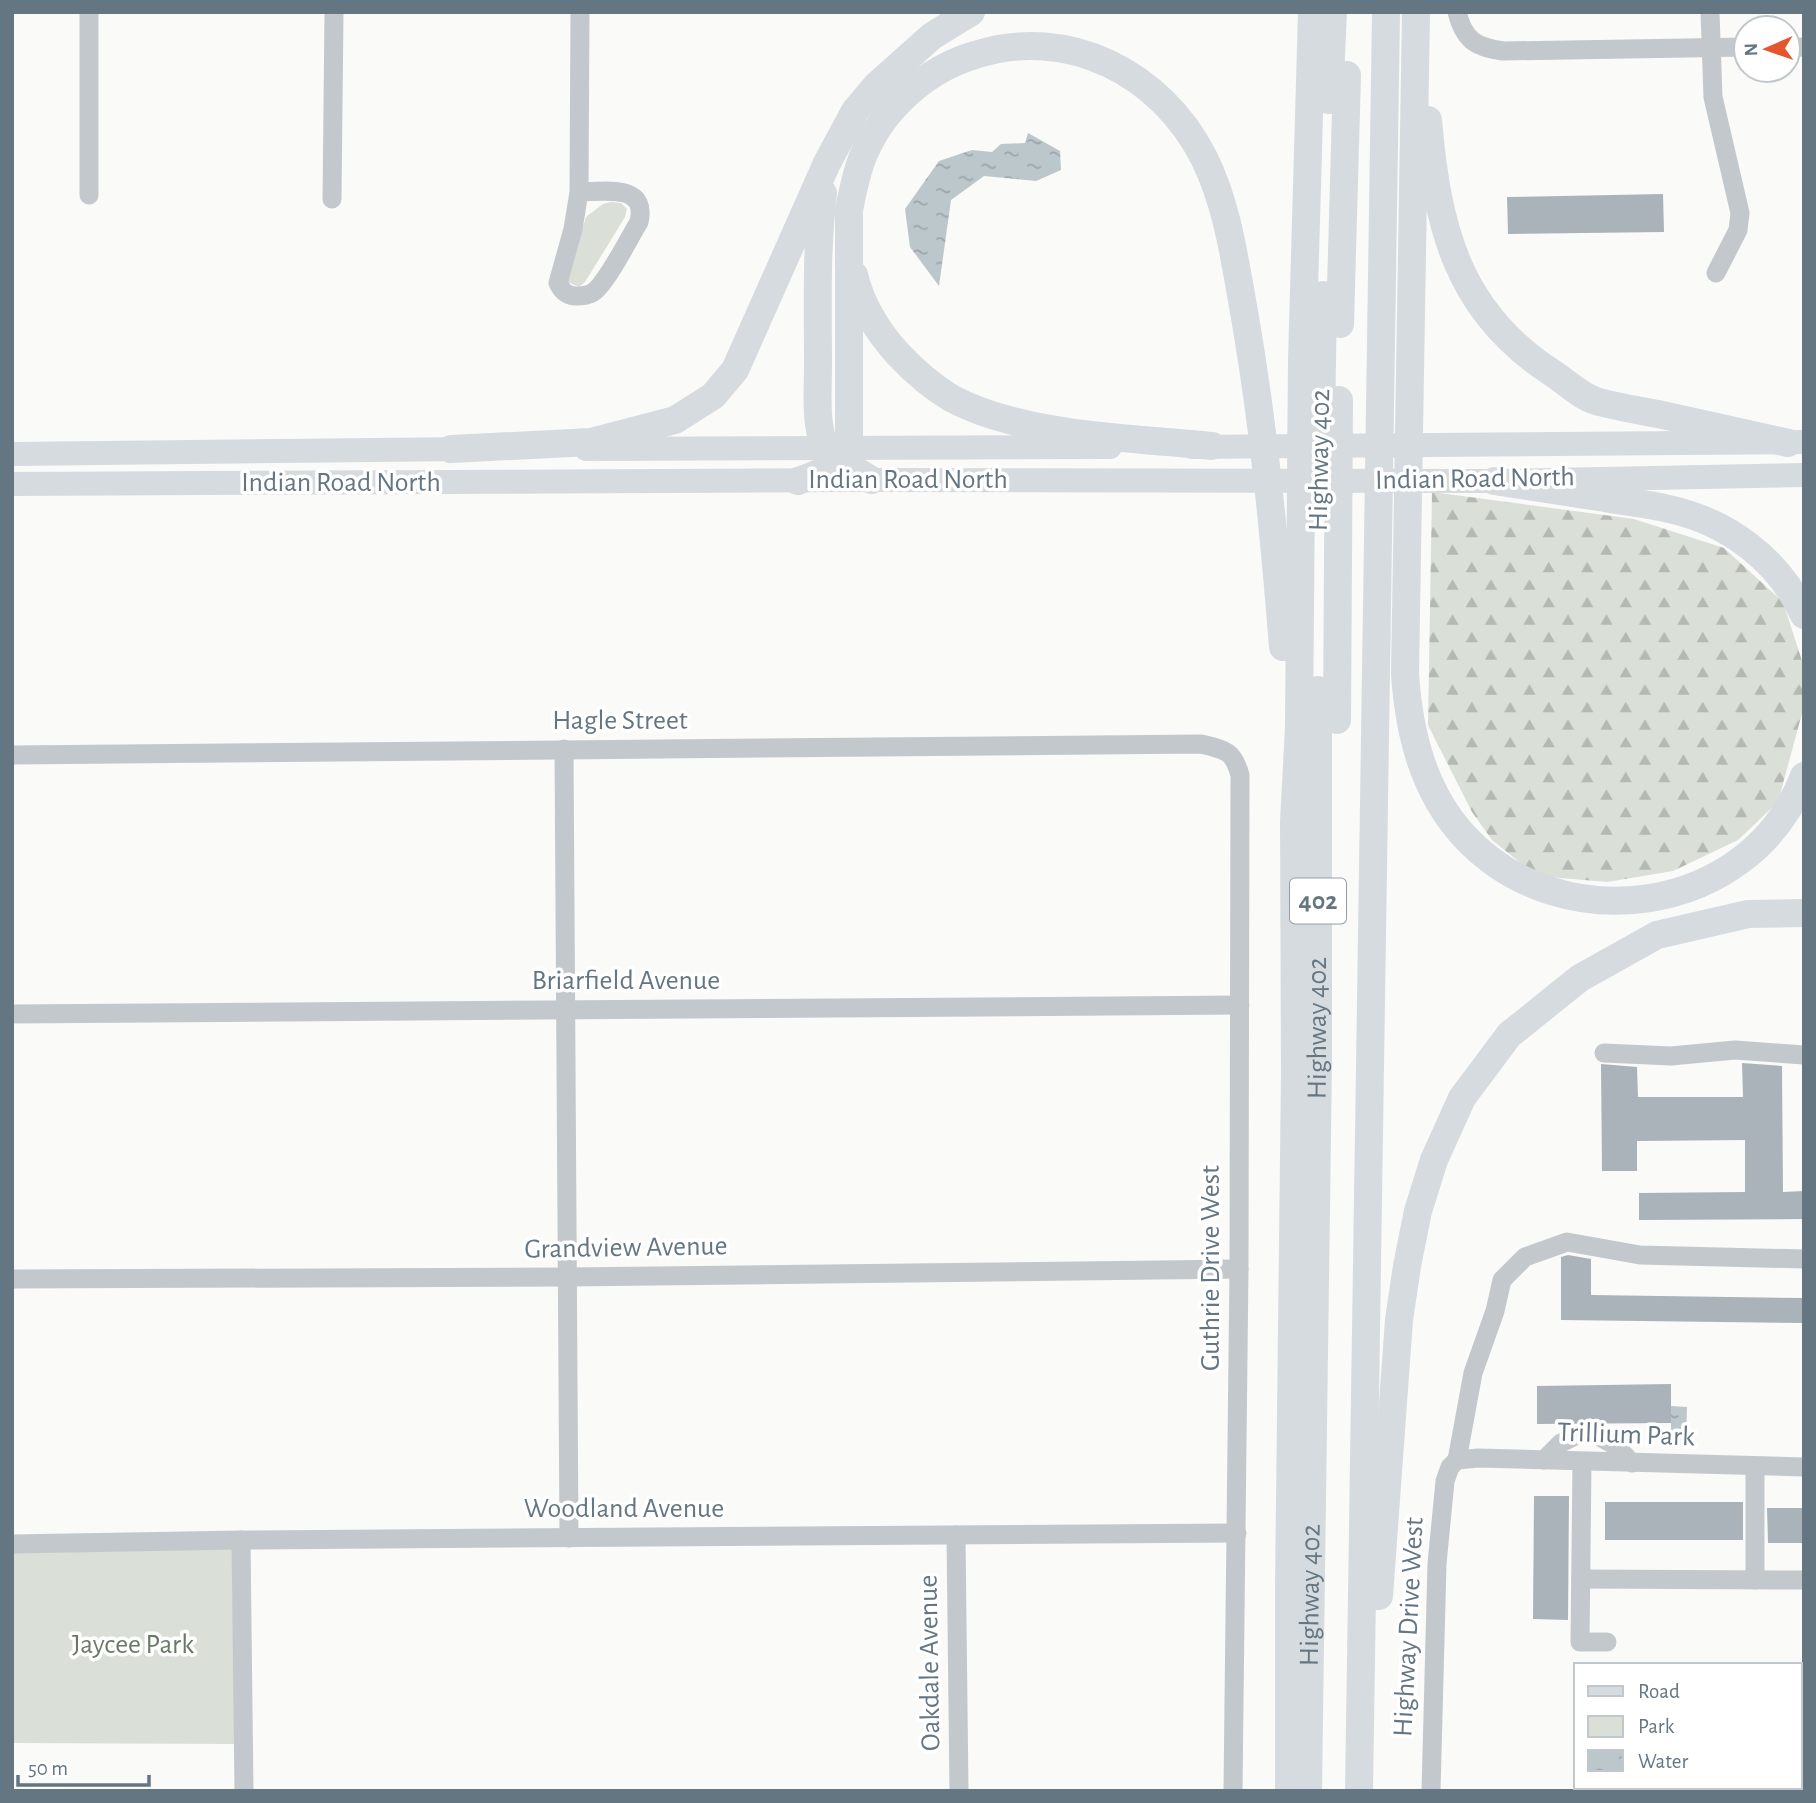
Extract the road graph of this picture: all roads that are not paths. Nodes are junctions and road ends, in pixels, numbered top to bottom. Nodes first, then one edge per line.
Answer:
1 (89, 12) edge
2 (334, 12) edge
3 (580, 12) edge
4 (971, 12) edge
5 (1312, 12) edge
6 (1333, 12) edge
7 (1349, 12) edge
8 (1386, 12) edge
9 (1416, 12) edge
10 (1422, 12) edge
11 (1457, 12) edge
12 (1710, 12) edge
13 (1710, 47) junction
14 (1732, 47) edge
15 (827, 163) junction
16 (579, 192) junction
17 (89, 195) dead end
18 (332, 199) dead end
19 (848, 229) junction
20 (1716, 274) dead end
21 (1796, 442) edge
22 (1212, 446) junction
23 (452, 449) junction
24 (839, 452) junction
25 (12, 453) edge
26 (1804, 475) edge
27 (871, 480) junction
28 (798, 481) junction
29 (1494, 481) junction
30 (12, 484) edge
31 (1804, 615) edge
32 (564, 749) junction
33 (1227, 750) joint
34 (12, 755) edge
35 (1804, 776) edge
36 (1294, 822) junction
37 (1804, 913) edge
38 (1240, 1005) junction
39 (567, 1010) junction
40 (12, 1014) edge
41 (1604, 1053) dead end
42 (1804, 1055) edge
43 (1804, 1259) edge
44 (1239, 1269) junction
45 (568, 1277) junction
46 (12, 1279) edge
47 (1575, 1436) dead end
48 (1598, 1436) dead end
49 (1544, 1460) junction
50 (1583, 1462) junction
51 (1454, 1463) junction
52 (1632, 1463) junction
53 (1755, 1466) junction
54 (1804, 1467) edge
55 (1237, 1533) junction
56 (956, 1535) junction
57 (569, 1538) junction
58 (241, 1540) junction
59 (12, 1544) edge
60 (1581, 1579) junction
61 (1755, 1580) junction
62 (1804, 1580) edge
63 (1607, 1642) dead end
64 (244, 1791) edge
65 (960, 1791) edge
66 (1233, 1791) edge
67 (1289, 1791) edge
68 (1308, 1791) edge
69 (1327, 1791) edge
70 (1359, 1791) edge
71 (1374, 1791) edge
72 (1431, 1791) edge

1 - 17 street
2 - 18 street
3 - 16 street
4 - 15 highway
5 - 36 highway
6 - 68 highway, Highway 402 / 402
7 - 69 highway
8 - 70 highway, Highway 402 / 402
9 - 35 highway
10 - 21 highway
11 - 13 street
12 - 13 street
13 - 14 street
13 - 20 street
15 - 23 highway
15 - 24 highway
16 - 16 street
19 - 22 highway
19 - 24 highway
19 - 36 highway
21 - 22 main road, Indian Road North
22 - 24 main road, Indian Road North
23 - 24 main road, Indian Road North
23 - 25 main road, Indian Road North
24 - 27 highway
24 - 28 highway
26 - 29 main road, Indian Road North
27 - 28 main road, Indian Road North
27 - 29 main road, Indian Road North
28 - 30 main road, Indian Road North
29 - 31 highway
32 - 33 street, Hagle Street
32 - 34 street, Hagle Street
32 - 39 street
33 - 38 street, Guthrie Drive West
36 - 67 highway
37 - 71 highway
38 - 39 street, Briarfield Avenue
38 - 44 street, Guthrie Drive West
39 - 40 street, Briarfield Avenue
39 - 45 street
41 - 42 street
43 - 51 street, Highway Drive West
44 - 45 street, Grandview Avenue
44 - 55 street, Guthrie Drive West
45 - 46 street, Grandview Avenue
45 - 57 street
47 - 49 street
48 - 52 street
49 - 50 street, Trillium Park
49 - 51 street, Trillium Park
50 - 52 street, Trillium Park
50 - 60 street
51 - 72 street, Highway Drive West
52 - 53 street, Trillium Park
53 - 54 street, Trillium Park
53 - 61 street
55 - 56 street, Woodland Avenue
55 - 66 street, Guthrie Drive West
56 - 57 street, Woodland Avenue
56 - 65 street, Oakdale Avenue
57 - 58 street, Woodland Avenue
58 - 59 street, Woodland Avenue
58 - 64 street
60 - 61 street
60 - 63 street
61 - 62 street

